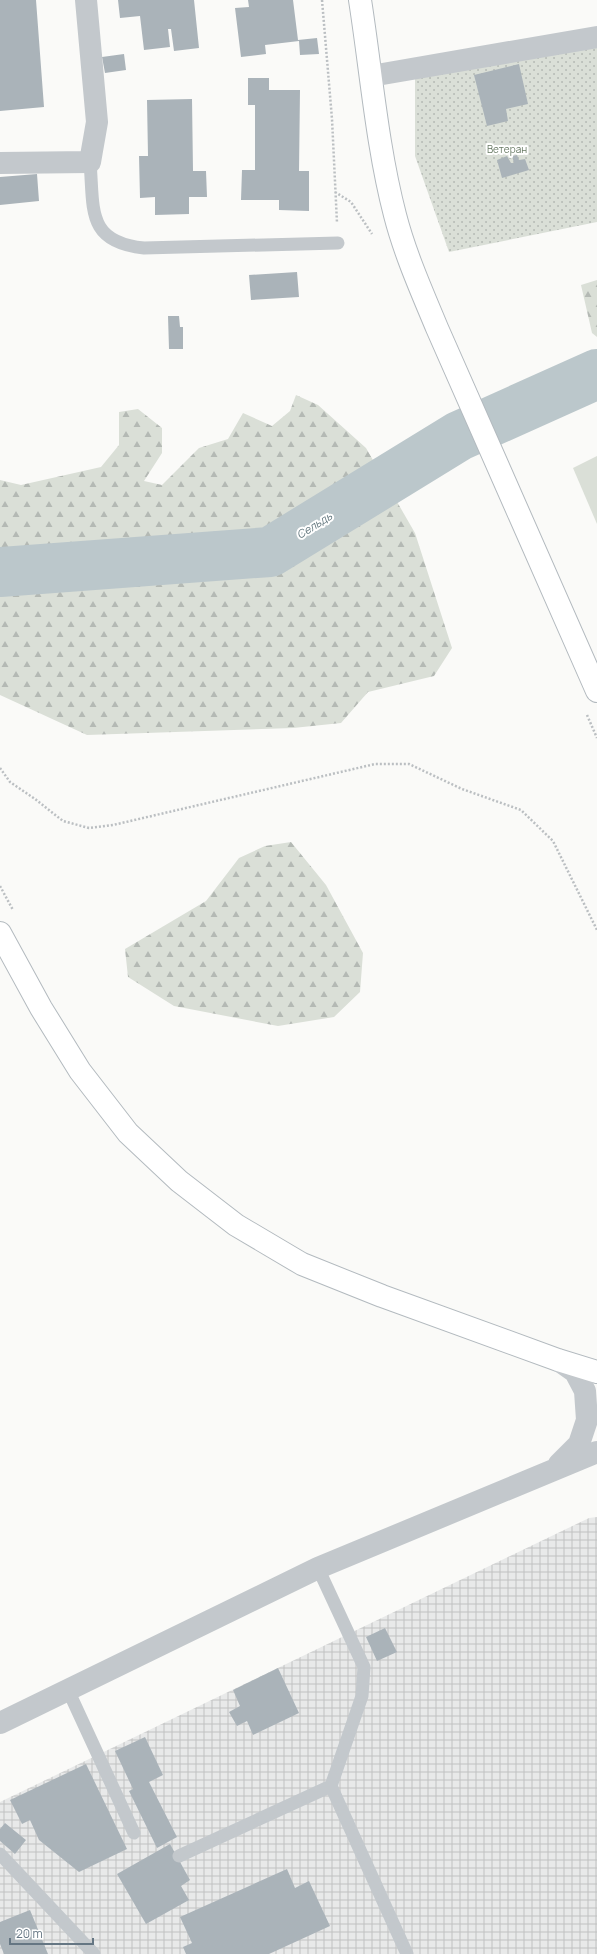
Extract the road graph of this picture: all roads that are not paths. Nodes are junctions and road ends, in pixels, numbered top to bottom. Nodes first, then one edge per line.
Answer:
1 (86, 0) edge
2 (360, 0) edge
3 (597, 37) edge
4 (372, 76) junction
5 (90, 162) junction
6 (0, 163) edge
7 (338, 243) road end
8 (597, 691) edge
9 (0, 933) edge
10 (558, 1360) junction
11 (597, 1372) edge
12 (597, 1452) edge
13 (553, 1470) junction
14 (318, 1568) junction
15 (68, 1690) junction
16 (0, 1723) edge
17 (332, 1786) junction
18 (134, 1833) dead end
19 (0, 1854) edge
20 (179, 1856) dead end
21 (94, 1954) edge
22 (407, 1954) edge

1 - 5 street
2 - 4 main road
3 - 4 street
4 - 8 main road
5 - 6 street
5 - 7 lane
9 - 10 main road
10 - 11 main road
10 - 13 street
12 - 13 street
13 - 14 street
14 - 15 street
14 - 17 lane
15 - 16 street
15 - 18 lane
17 - 20 lane
17 - 22 lane
19 - 21 lane

